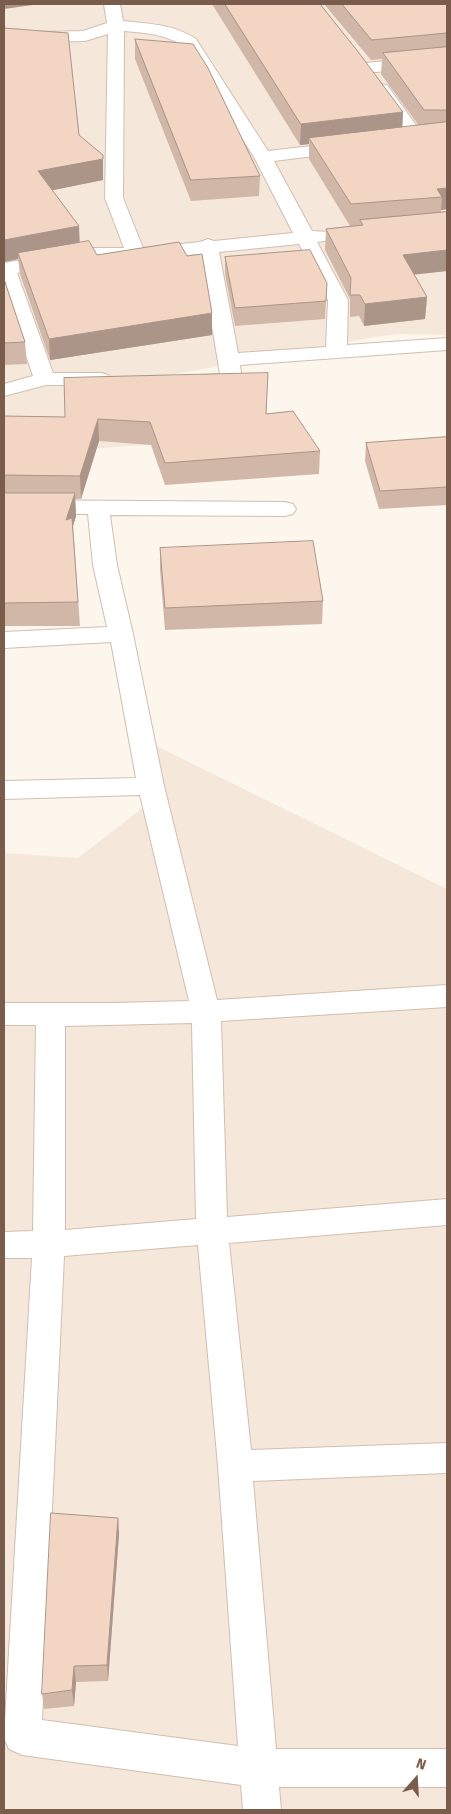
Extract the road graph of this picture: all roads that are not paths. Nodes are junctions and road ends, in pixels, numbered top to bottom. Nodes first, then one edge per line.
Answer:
1 (112, 4) edge
2 (116, 25) junction
3 (4, 38) edge
4 (354, 54) edge
5 (447, 60) edge
6 (366, 68) junction
7 (398, 141) edge
8 (360, 145) edge
9 (264, 157) junction
10 (343, 234) edge
11 (305, 237) junction
12 (208, 245) junction
13 (136, 254) junction
14 (5, 269) edge
15 (447, 344) edge
16 (336, 352) junction
17 (229, 360) junction
18 (45, 379) junction
19 (124, 380) edge
20 (183, 380) edge
21 (4, 390) edge
22 (4, 507) edge
23 (98, 507) junction
24 (286, 509) dead end
25 (121, 634) junction
26 (4, 640) edge
27 (151, 786) junction
28 (4, 790) edge
29 (447, 996) edge
30 (206, 1013) junction
31 (4, 1014) edge
32 (51, 1016) junction
33 (447, 1212) edge
34 (212, 1231) junction
35 (49, 1244) junction
36 (4, 1245) edge
37 (447, 1458) edge
38 (235, 1466) junction
39 (13, 1735) edge
40 (260, 1768) junction
41 (447, 1768) edge
42 (262, 1810) edge

1 - 2 street
2 - 3 street
2 - 9 street
2 - 13 street
4 - 6 street
5 - 6 street
6 - 7 street
8 - 9 street
9 - 11 street
10 - 11 street
11 - 12 street
11 - 16 street
12 - 13 street
12 - 17 street
13 - 14 street
14 - 18 street
15 - 16 street
16 - 17 street
17 - 20 street
18 - 19 street
18 - 21 street
22 - 23 street
23 - 24 street
23 - 25 street
25 - 26 street
25 - 27 street
27 - 28 street
27 - 30 street
29 - 30 street
30 - 32 street
30 - 34 street
31 - 32 street
32 - 35 street
33 - 34 street
34 - 35 street
34 - 38 street
35 - 36 street
35 - 39 street
37 - 38 street
38 - 40 street
39 - 40 street
40 - 41 street
40 - 42 street

